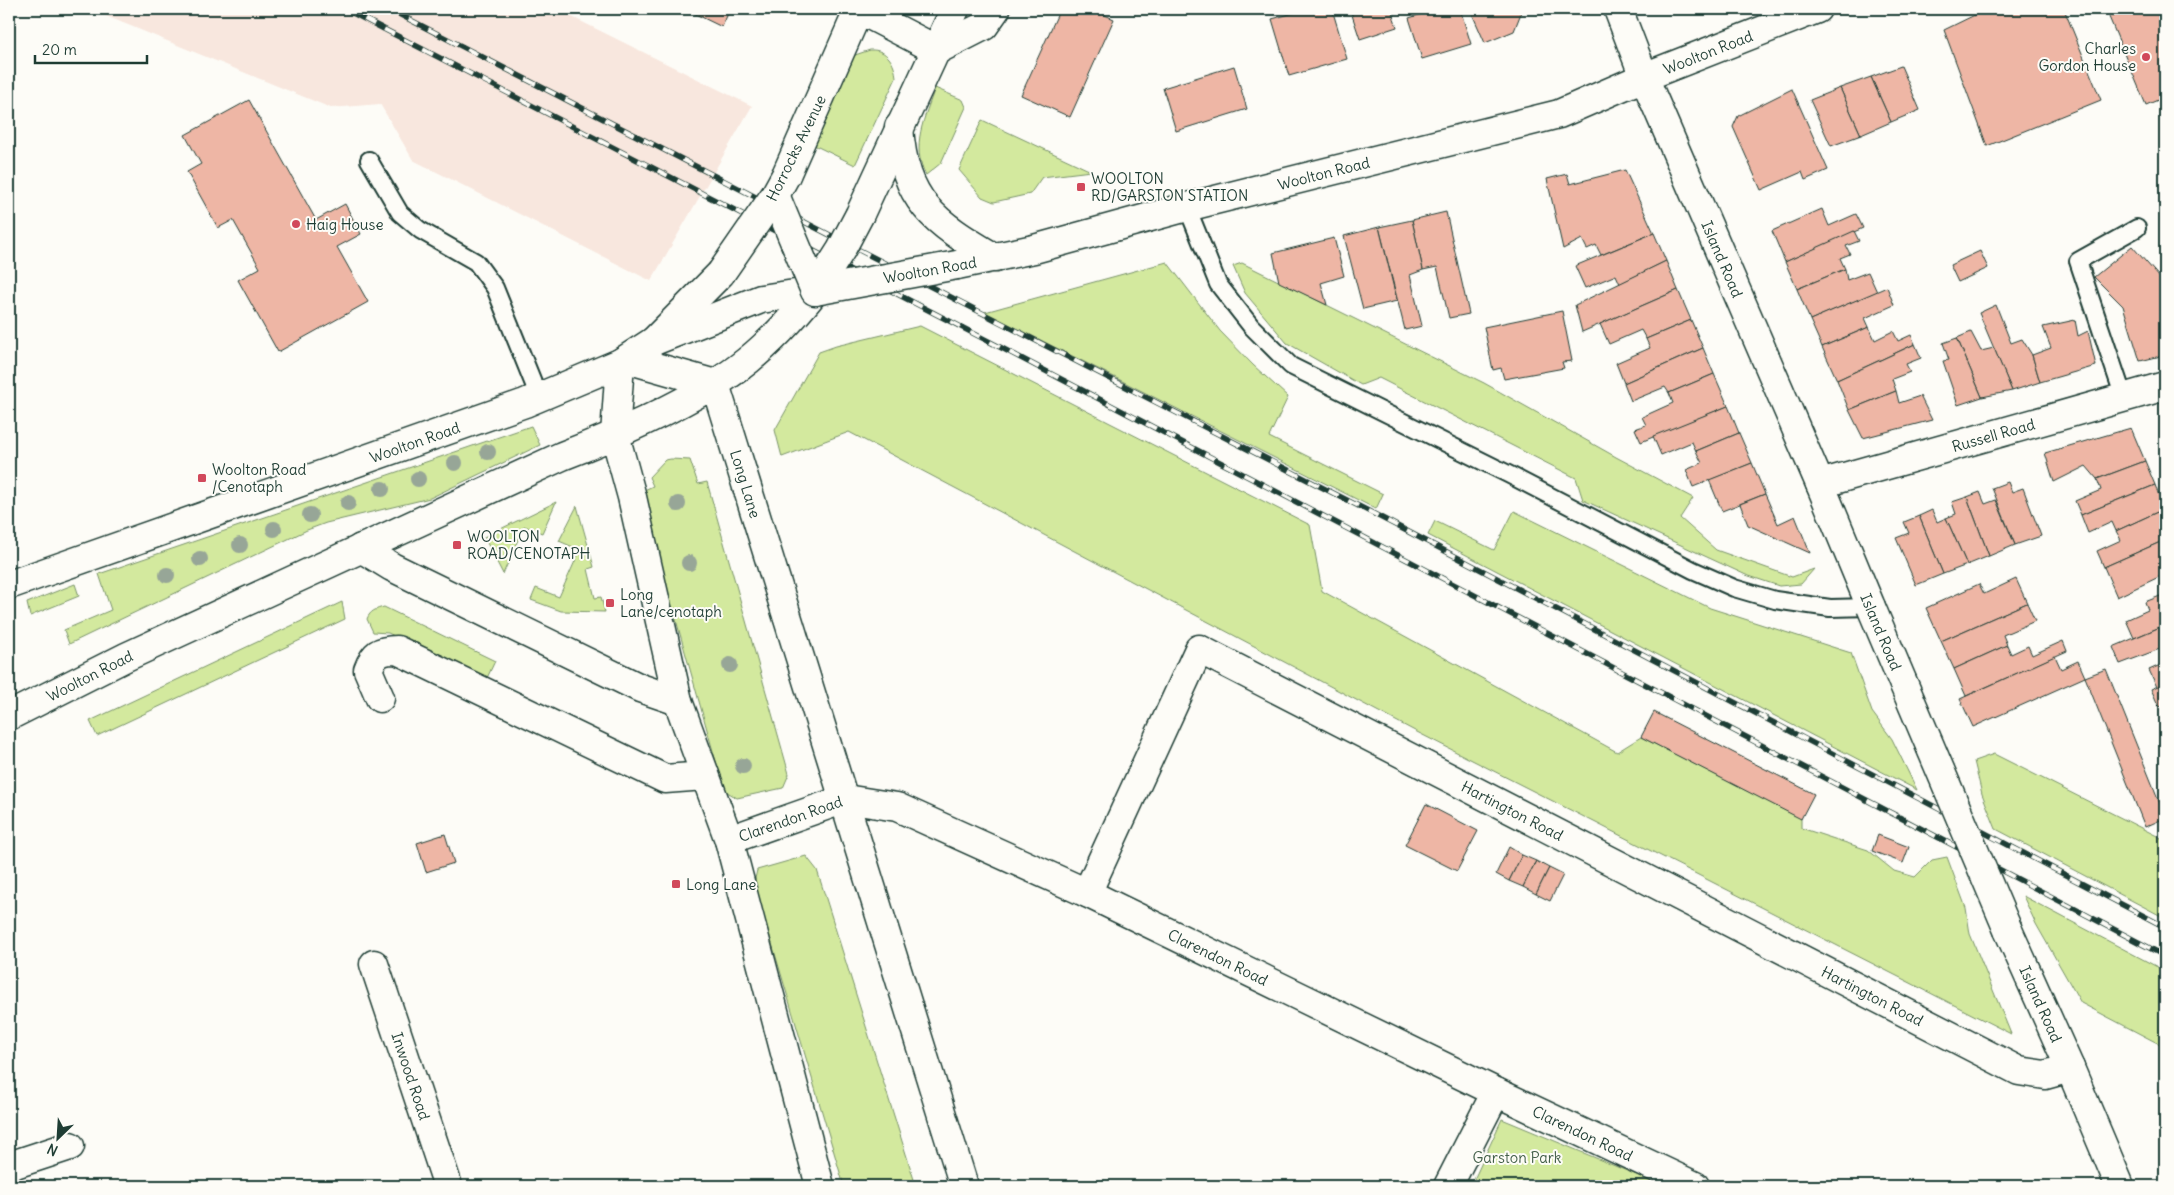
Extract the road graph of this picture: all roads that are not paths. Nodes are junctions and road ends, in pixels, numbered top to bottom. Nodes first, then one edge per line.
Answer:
1 (858, 9) edge
2 (955, 9) edge
3 (996, 9) edge
4 (1618, 9) edge
5 (1817, 9) edge
6 (937, 50) junction
7 (1644, 77) junction
8 (899, 127) junction
9 (369, 160) dead end
10 (781, 185) junction
11 (1187, 207) junction
12 (2137, 228) dead end
13 (995, 258) junction
14 (815, 291) junction
15 (654, 341) junction
16 (624, 361) junction
17 (715, 384) junction
18 (2163, 393) edge
19 (539, 397) junction
20 (2124, 398) junction
21 (615, 436) junction
22 (1820, 484) junction
23 (362, 548) junction
24 (9, 585) edge
25 (1870, 607) junction
26 (380, 698) dead end
27 (678, 701) junction
28 (9, 716) edge
29 (705, 776) junction
30 (845, 799) junction
31 (729, 840) junction
32 (1088, 893) junction
33 (374, 964) dead end
34 (2070, 1068) junction
35 (1496, 1092) junction
36 (70, 1146) dead end
37 (9, 1166) edge
38 (448, 1186) edge
39 (820, 1186) edge
40 (964, 1186) edge
41 (1448, 1186) edge
42 (1695, 1186) edge
43 (2120, 1186) edge

1 - 6 street, Horrocks Avenue
1 - 10 street, Horrocks Avenue
2 - 6 street
3 - 6 street
4 - 7 street, Island Road
5 - 7 street, Woolton Road
6 - 8 street
7 - 11 street, Woolton Road
7 - 22 street, Island Road
8 - 13 street
8 - 14 street, bridge
9 - 19 lane
10 - 14 street, bridge
10 - 15 street, Horrocks Avenue, bridge
11 - 13 street, Woolton Road
11 - 25 lane
12 - 20 lane
13 - 14 street, Woolton Road, bridge
14 - 15 street, Woolton Road
14 - 17 street
15 - 16 street, Woolton Road
16 - 17 street
16 - 19 street, Woolton Road
16 - 21 street
17 - 21 street, Woolton Road
17 - 30 street, Long Lane
18 - 20 street, Russell Road
19 - 24 street, Woolton Road
20 - 22 street, Russell Road
21 - 23 street, Woolton Road
21 - 27 street
22 - 25 street, Island Road
23 - 27 street
23 - 28 street, Woolton Road
25 - 34 street, Island Road, bridge
26 - 29 street
27 - 29 street
29 - 31 street
30 - 31 street, Clarendon Road
30 - 32 street, Clarendon Road
30 - 40 street, Long Lane
31 - 39 street
32 - 34 street, Hartington Road
32 - 35 street, Clarendon Road
33 - 38 street, Inwood Road
34 - 43 street, Island Road
35 - 41 street
35 - 42 street, Clarendon Road
36 - 37 street

